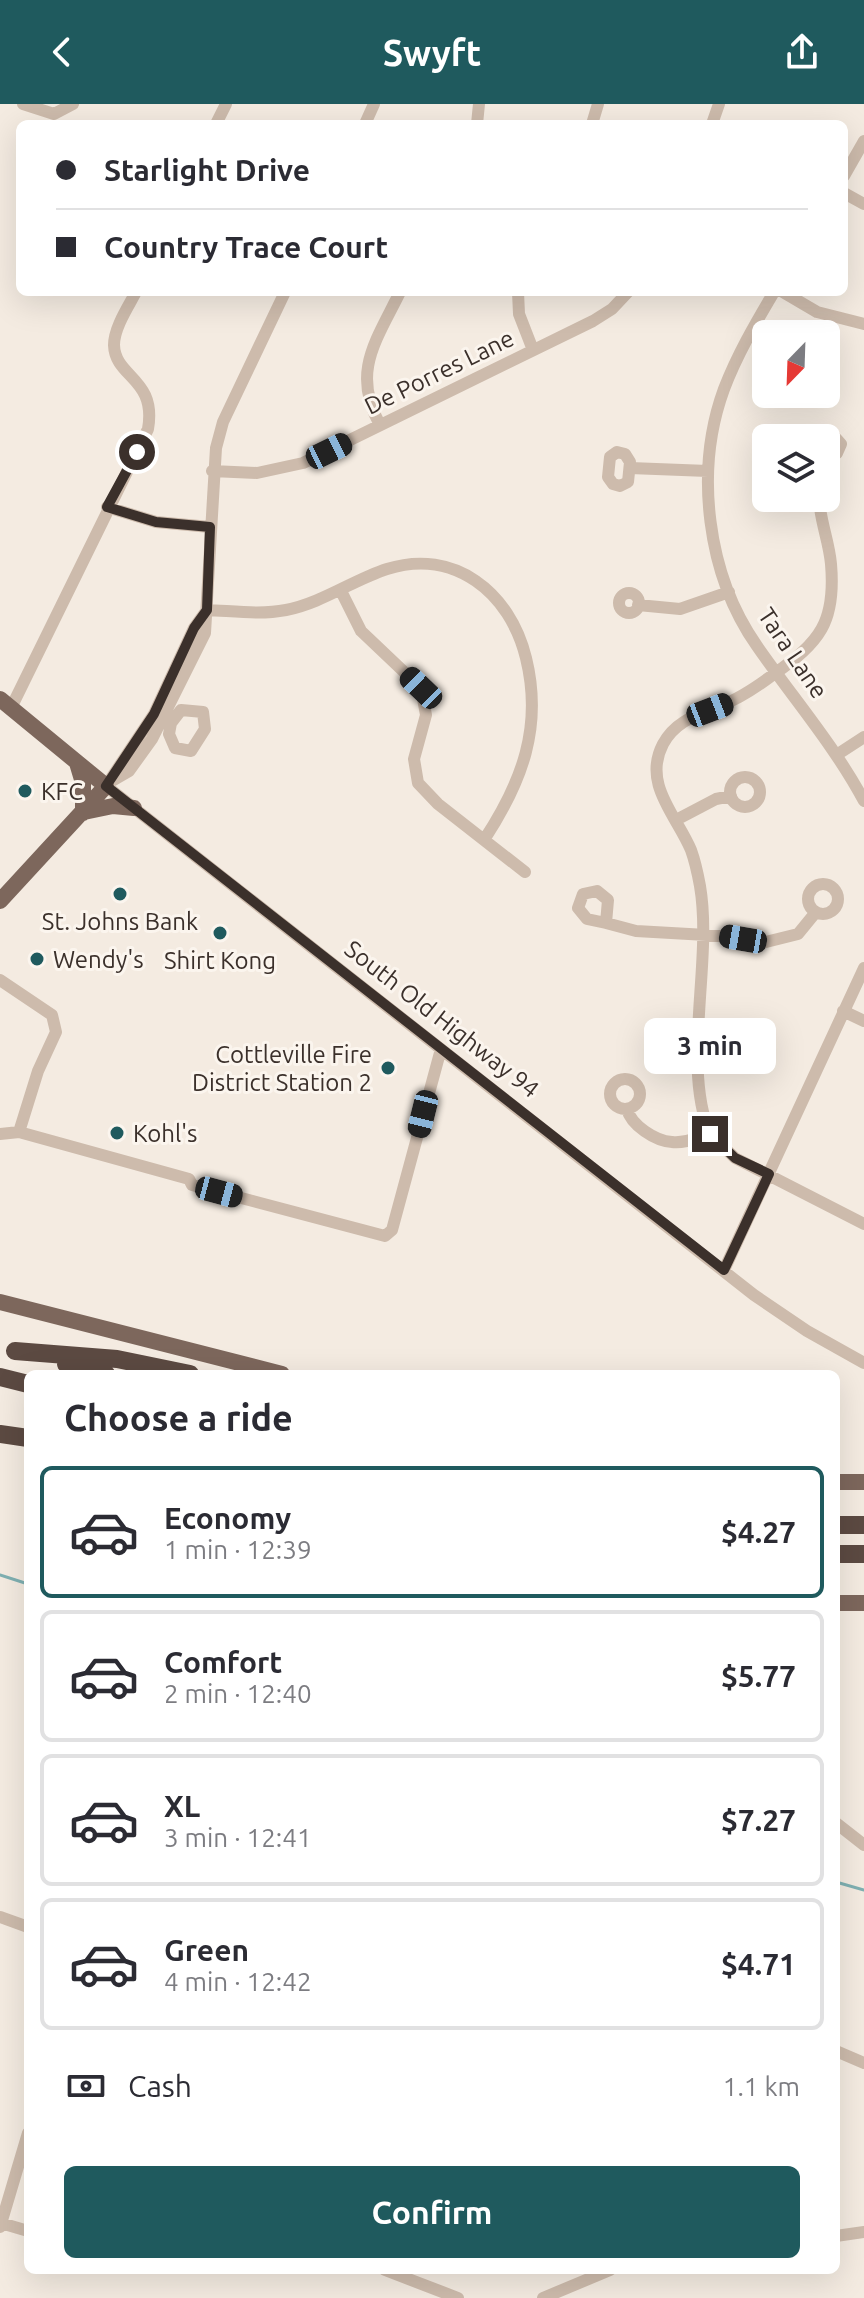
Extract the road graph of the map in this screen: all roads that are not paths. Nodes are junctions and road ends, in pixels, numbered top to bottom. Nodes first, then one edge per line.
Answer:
1 (23, 104) edge
2 (73, 104) edge
3 (864, 141) edge
4 (848, 169) edge
5 (134, 296) edge
6 (283, 296) edge
7 (398, 296) edge
8 (518, 296) edge
9 (624, 296) edge
10 (772, 296) edge
11 (790, 296) edge
12 (864, 324) edge
13 (533, 350) junction
14 (380, 425) junction
15 (630, 468) dead end
16 (212, 471) junction
17 (708, 471) junction
18 (107, 507) junction
19 (822, 512) edge
20 (210, 527) junction
21 (341, 591) junction
22 (729, 592) junction
23 (638, 605) dead end
24 (207, 610) junction
25 (777, 672) junction
26 (6, 704) edge
27 (864, 737) edge
28 (838, 754) junction
29 (76, 762) junction
30 (108, 784) junction
31 (731, 796) dead end
32 (864, 801) edge
33 (134, 808) junction
34 (83, 813) junction
35 (676, 820) junction
36 (484, 840) junction
37 (525, 872) dead end
38 (0, 901) edge
39 (816, 912) dead end
40 (606, 923) dead end
41 (702, 934) junction
42 (864, 968) edge
43 (0, 980) edge
44 (843, 1011) junction
45 (864, 1021) edge
46 (441, 1049) junction
47 (627, 1109) dead end
48 (19, 1132) junction
49 (0, 1134) edge
50 (710, 1134) junction
51 (769, 1174) junction
52 (864, 1224) edge
53 (724, 1270) junction
54 (0, 1302) edge
55 (7, 1349) edge
56 (864, 1363) edge
57 (90, 1370) edge
58 (171, 1370) edge
59 (266, 1370) edge
60 (0, 1377) edge
61 (24, 1383) edge
62 (0, 1435) edge
63 (24, 1440) edge
64 (840, 1482) edge
65 (864, 1482) edge
66 (840, 1525) edge
67 (864, 1525) edge
68 (840, 1554) edge
69 (864, 1554) edge
70 (840, 1603) edge
71 (864, 1603) edge
72 (840, 1826) edge
73 (864, 1845) edge
74 (0, 1917) edge
75 (24, 1926) edge
76 (840, 2053) edge
77 (864, 2063) edge
78 (24, 2147) edge
79 (1, 2225) edge
80 (24, 2230) edge
81 (864, 2232) edge
82 (840, 2235) edge
83 (395, 2274) edge
84 (600, 2274) edge
85 (458, 2298) edge
86 (543, 2298) edge

1 - 2 street
3 - 4 street
5 - 18 street
6 - 16 street
7 - 14 street
8 - 13 street
9 - 13 street, De Porres Lane
10 - 17 street, Tara Lane
11 - 12 street
13 - 14 street, De Porres Lane
14 - 16 street, De Porres Lane
15 - 17 street
16 - 20 street
17 - 22 street, Tara Lane
18 - 20 street
18 - 26 street
19 - 25 street
20 - 24 street
21 - 24 street
21 - 36 street
21 - 36 street
22 - 23 street
22 - 25 street, Tara Lane
24 - 30 street
25 - 28 street, Tara Lane
25 - 35 street
26 - 29 main road, South Old Highway 94
27 - 28 street
28 - 32 street, Tara Lane
29 - 30 main road, South Old Highway 94
29 - 34 main road
30 - 33 street, South Old Highway 94
30 - 34 main road
31 - 35 street
33 - 34 main road
33 - 46 street, South Old Highway 94
34 - 38 main road
35 - 41 street
36 - 37 street
39 - 41 street
40 - 41 street
41 - 50 street
42 - 44 street
43 - 48 street
44 - 45 street
44 - 51 street
46 - 48 street
46 - 53 street, South Old Highway 94
47 - 50 street
48 - 49 street
50 - 51 street
51 - 52 street
51 - 53 street
53 - 56 street, South Old Highway 94
54 - 59 main road
55 - 57 highway
55 - 58 highway
60 - 61 highway
62 - 63 highway
64 - 65 main road
66 - 67 highway
68 - 69 highway
70 - 71 main road
72 - 73 street
74 - 75 street
76 - 77 street
78 - 79 street
79 - 80 street
81 - 82 street
83 - 85 street
84 - 86 street

